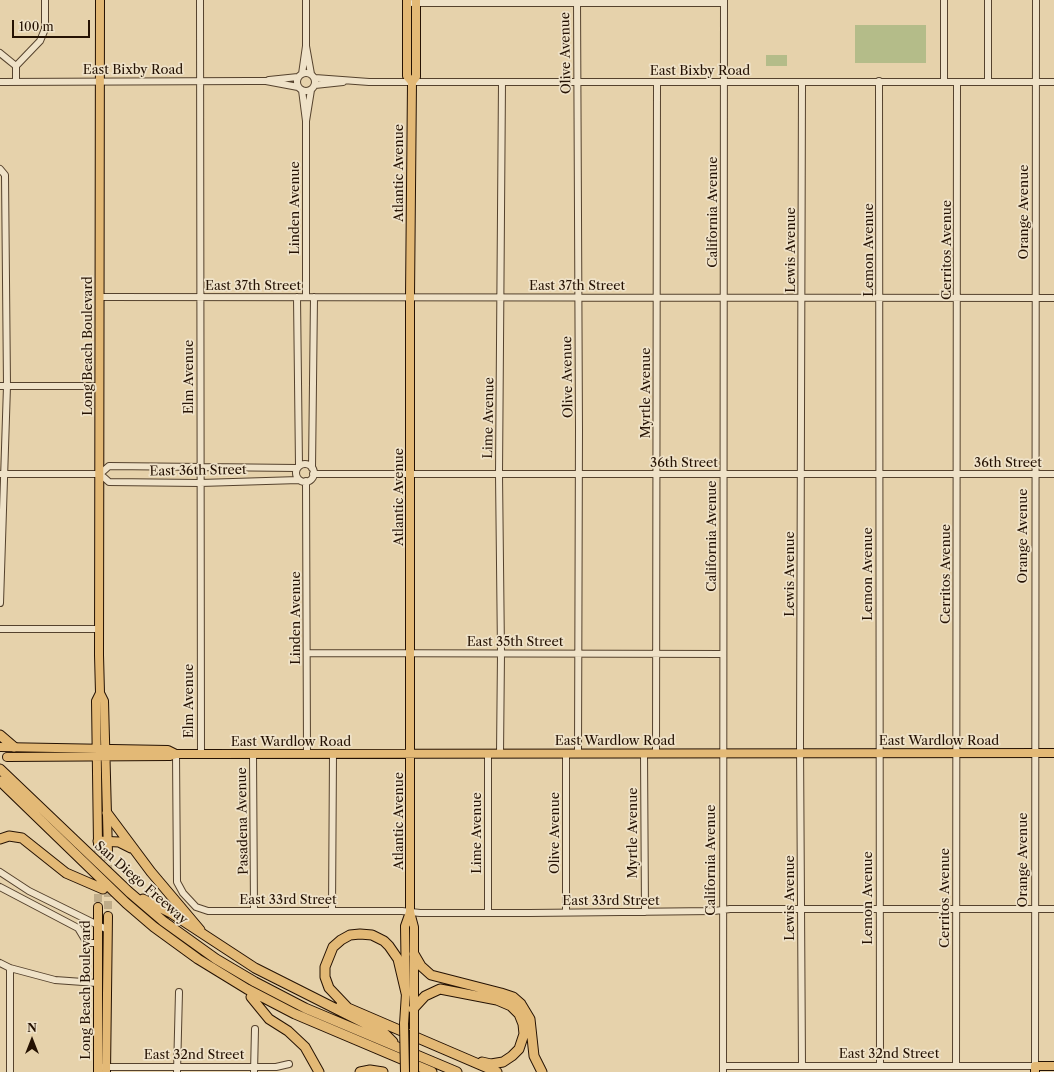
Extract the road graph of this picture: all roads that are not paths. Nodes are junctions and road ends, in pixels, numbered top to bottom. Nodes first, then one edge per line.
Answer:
1 (45, 0) edge
2 (100, 0) edge
3 (200, 0) edge
4 (306, 0) edge
5 (944, 0) edge
6 (988, 0) edge
7 (1036, 0) edge
8 (407, 1) edge
9 (416, 1) edge
10 (493, 1) edge
11 (577, 1) edge
12 (648, 2) edge
13 (724, 2) edge
14 (306, 46) junction
15 (0, 53) edge
16 (16, 66) junction
17 (300, 75) junction
18 (99, 81) junction
19 (200, 81) junction
20 (266, 81) junction
21 (879, 81) junction
22 (0, 82) edge
23 (16, 82) junction
24 (313, 82) junction
25 (412, 82) junction
26 (502, 82) junction
27 (578, 82) junction
28 (657, 82) junction
29 (723, 82) junction
30 (802, 82) junction
31 (944, 82) junction
32 (957, 82) junction
33 (988, 82) junction
34 (1035, 82) junction
35 (1054, 82) edge
36 (300, 88) junction
37 (306, 120) junction
38 (0, 169) edge
39 (306, 296) junction
40 (410, 296) junction
41 (500, 296) junction
42 (100, 297) junction
43 (201, 297) junction
44 (297, 297) junction
45 (314, 297) junction
46 (578, 297) junction
47 (658, 298) junction
48 (724, 298) junction
49 (802, 298) junction
50 (880, 298) junction
51 (958, 298) junction
52 (1036, 298) junction
53 (1054, 298) edge
54 (0, 386) edge
55 (7, 386) junction
56 (100, 386) junction
57 (200, 466) junction
58 (298, 467) junction
59 (313, 471) junction
60 (2, 474) edge
61 (100, 474) junction
62 (411, 474) junction
63 (499, 474) junction
64 (578, 474) junction
65 (656, 474) junction
66 (722, 474) junction
67 (878, 474) junction
68 (957, 474) junction
69 (1035, 474) junction
70 (1054, 474) edge
71 (801, 475) junction
72 (299, 480) junction
73 (306, 482) junction
74 (200, 483) junction
75 (0, 603) edge
76 (0, 629) edge
77 (99, 629) junction
78 (307, 653) junction
79 (410, 653) junction
80 (501, 653) junction
81 (579, 653) junction
82 (657, 653) junction
83 (723, 654) junction
84 (100, 693) junction
85 (0, 735) edge
86 (0, 747) edge
87 (14, 747) junction
88 (97, 753) junction
89 (106, 753) junction
90 (644, 753) junction
91 (656, 753) junction
92 (722, 753) junction
93 (800, 753) junction
94 (879, 753) junction
95 (956, 753) junction
96 (1035, 753) junction
97 (1054, 753) edge
98 (176, 754) junction
99 (200, 754) junction
100 (253, 754) junction
101 (307, 754) junction
102 (333, 754) junction
103 (411, 754) junction
104 (488, 754) junction
105 (500, 754) junction
106 (566, 754) junction
107 (578, 754) junction
108 (7, 757) dead end
109 (0, 769) edge
110 (0, 777) edge
111 (0, 782) edge
112 (0, 790) edge
113 (107, 814) junction
114 (9, 836) junction
115 (0, 839) edge
116 (108, 841) junction
117 (98, 842) joint
118 (0, 845) edge
119 (134, 850) junction
120 (108, 853) tunnel mouth
121 (0, 872) edge
122 (0, 887) edge
123 (178, 887) joint
124 (103, 889) junction
125 (128, 892) junction
126 (98, 907) tunnel mouth
127 (879, 909) junction
128 (956, 909) junction
129 (1035, 909) junction
130 (1054, 909) edge
131 (332, 910) junction
132 (722, 910) junction
133 (801, 910) junction
134 (254, 911) junction
135 (410, 912) junction
136 (488, 912) junction
137 (566, 912) junction
138 (645, 912) junction
139 (108, 916) tunnel mouth
140 (98, 925) junction
141 (108, 930) junction
142 (206, 937) junction
143 (98, 943) junction
144 (414, 954) junction
145 (0, 963) edge
146 (10, 968) junction
147 (277, 979) junction
148 (97, 983) junction
149 (179, 992) dead end
150 (406, 992) junction
151 (251, 997) junction
152 (349, 1009) junction
153 (413, 1010) junction
154 (255, 1029) dead end
155 (361, 1031) junction
156 (397, 1046) junction
157 (456, 1054) junction
158 (289, 1064) dead end
159 (802, 1066) junction
160 (880, 1066) junction
161 (956, 1066) junction
162 (1054, 1066) edge
163 (102, 1069) edge
164 (177, 1069) edge
165 (723, 1069) edge
166 (1035, 1069) edge
167 (254, 1070) edge
168 (10, 1072) edge
169 (319, 1072) edge
170 (360, 1072) edge
171 (383, 1072) edge
172 (405, 1072) edge
173 (414, 1072) edge
174 (418, 1072) edge
175 (432, 1072) edge
176 (440, 1072) edge
177 (457, 1072) edge
178 (497, 1072) edge
179 (542, 1072) edge

1 - 16 street
2 - 18 main road, Long Beach Boulevard
3 - 19 street, Elm Avenue
4 - 14 street
5 - 31 street
6 - 33 street
7 - 34 street, Orange Avenue
8 - 9 street
8 - 25 main road, Atlantic Avenue
9 - 10 street
9 - 25 main road, Atlantic Avenue
10 - 11 street
11 - 12 street
11 - 27 street, Olive Avenue
12 - 13 street
13 - 29 street, California Avenue
14 - 17 street
14 - 24 street
15 - 16 street
16 - 23 street
17 - 20 street, East Bixby Road
17 - 24 street, East Bixby Road
17 - 36 street
18 - 19 street, East Bixby Road
18 - 23 street, East Bixby Road
18 - 42 main road, Long Beach Boulevard
19 - 20 street, East Bixby Road
19 - 43 street, Elm Avenue
20 - 36 street, East Bixby Road
21 - 30 street, East Bixby Road
21 - 31 street, East Bixby Road
21 - 50 street, Lemon Avenue
22 - 23 street, East Bixby Road
24 - 25 street, East Bixby Road
24 - 36 street, East Bixby Road
24 - 37 street
25 - 26 street, East Bixby Road
25 - 40 main road, Atlantic Avenue
26 - 27 street, East Bixby Road
26 - 41 street, Lime Avenue
27 - 28 street, East Bixby Road
27 - 46 street, Olive Avenue
28 - 29 street, East Bixby Road
28 - 47 street, Myrtle Avenue
29 - 30 street, East Bixby Road
29 - 48 street, California Avenue
30 - 49 street, Lewis Avenue
31 - 32 street, East Bixby Road
32 - 33 street, East Bixby Road
32 - 51 street, Cerritos Avenue
33 - 34 street, East Bixby Road
34 - 35 street, East Bixby Road
34 - 52 street, Orange Avenue
36 - 37 street
37 - 39 street, Linden Avenue
38 - 55 street
39 - 44 street, East 37th Street
39 - 45 street, East 37th Street
40 - 41 street, East 37th Street
40 - 45 street, East 37th Street
40 - 62 main road, Atlantic Avenue
41 - 46 street, East 37th Street
41 - 63 street, Lime Avenue
42 - 43 street, East 37th Street
42 - 56 main road, Long Beach Boulevard
43 - 44 street, East 37th Street
43 - 57 street, Elm Avenue
44 - 58 street
45 - 59 street
46 - 47 street, East 37th Street
46 - 64 street, Olive Avenue
47 - 48 street, East 37th Street
47 - 65 street, Myrtle Avenue
48 - 49 street, East 37th Street
48 - 66 street, California Avenue
49 - 50 street, East 37th Street
49 - 71 street, Lewis Avenue
50 - 51 street, East 37th Street
50 - 67 street, Lemon Avenue
51 - 52 street, East 37th Street
51 - 68 street, Cerritos Avenue
52 - 53 street, East 37th Street
52 - 69 street, Orange Avenue
54 - 55 street
55 - 56 street
55 - 60 street
56 - 61 main road, Long Beach Boulevard
57 - 58 street, East 36th Street
57 - 61 street, East 36th Street
57 - 74 street, Elm Avenue
58 - 59 street
58 - 72 street
59 - 62 street, 36th Street
59 - 73 street
60 - 61 street, East 36th Street
60 - 75 street
61 - 74 street, East 36th Street
61 - 77 main road, Long Beach Boulevard
62 - 63 street, 36th Street
62 - 79 main road, Atlantic Avenue
63 - 64 street, 36th Street
63 - 80 street, Lime Avenue
64 - 65 street, 36th Street
64 - 81 street, Olive Avenue
65 - 66 street, 36th Street
65 - 82 street, Myrtle Avenue
66 - 71 street, 36th Street
66 - 83 street, California Avenue
67 - 68 street, 36th Street
67 - 71 street, 36th Street
67 - 94 street, Lemon Avenue
68 - 69 street, 36th Street
68 - 95 street, Cerritos Avenue
69 - 70 street, 36th Street
69 - 96 street, Orange Avenue
71 - 93 street, Lewis Avenue
72 - 73 street
72 - 74 street, East 36th Street
73 - 78 street, Linden Avenue
74 - 99 street, Elm Avenue
76 - 77 street
77 - 84 main road, Long Beach Boulevard
78 - 79 street, East 35th Street
78 - 101 street, Linden Avenue
79 - 80 street, East 35th Street
79 - 103 main road, Atlantic Avenue
80 - 81 street, East 35th Street
80 - 105 street, Lime Avenue
81 - 82 street, East 35th Street
81 - 107 street, Olive Avenue
82 - 83 street, East 35th Street
82 - 91 street, Myrtle Avenue
83 - 92 street, California Avenue
84 - 88 main road, Long Beach Boulevard
84 - 89 main road, Long Beach Boulevard
85 - 87 highway
86 - 87 main road, East Wardlow Road
87 - 88 main road, East Wardlow Road
88 - 89 main road, East Wardlow Road
88 - 108 main road, East Wardlow Road
88 - 117 main road, Long Beach Boulevard
89 - 98 main road, East Wardlow Road
89 - 113 main road, Long Beach Boulevard
90 - 91 main road, East Wardlow Road
90 - 107 main road, East Wardlow Road
90 - 138 street, Myrtle Avenue
91 - 92 main road, East Wardlow Road
92 - 93 main road, East Wardlow Road
92 - 132 street, California Avenue
93 - 94 main road, East Wardlow Road
93 - 133 street, Lewis Avenue
94 - 95 main road, East Wardlow Road
94 - 127 street, Lemon Avenue
95 - 96 main road, East Wardlow Road
95 - 128 street, Cerritos Avenue
96 - 97 main road, East Wardlow Road
96 - 129 street, Orange Avenue
98 - 99 main road, East Wardlow Road
98 - 123 street, Elm Avenue
99 - 100 main road, East Wardlow Road
100 - 101 main road, East Wardlow Road
100 - 134 street, Pasadena Avenue
101 - 102 main road, East Wardlow Road
102 - 103 main road, East Wardlow Road
102 - 131 street
103 - 104 main road, East Wardlow Road
103 - 135 main road, Atlantic Avenue
104 - 105 main road, East Wardlow Road
104 - 136 street, Lime Avenue
105 - 106 main road, East Wardlow Road
106 - 107 main road, East Wardlow Road
106 - 137 street, Olive Avenue
109 - 125 highway, San Diego Freeway
110 - 125 highway
111 - 175 highway
112 - 124 highway
113 - 116 main road, Long Beach Boulevard
113 - 119 highway
114 - 115 highway
114 - 118 highway
114 - 124 highway
116 - 117 highway
116 - 119 highway
116 - 120 main road, Long Beach Boulevard
119 - 142 highway
121 - 140 street
122 - 143 street
123 - 134 street, East 33rd Street
124 - 151 highway
125 - 142 highway
125 - 155 highway, San Diego Freeway
126 - 140 main road, Long Beach Boulevard
127 - 128 street, East 33rd Street
127 - 133 street, East 33rd Street
127 - 160 street, Lemon Avenue
128 - 129 street, East 33rd Street
128 - 161 street, Cerritos Avenue
129 - 130 street, East 33rd Street
129 - 166 street, Orange Avenue
131 - 134 street, East 33rd Street
131 - 135 street, East 33rd Street
132 - 133 street, East 33rd Street
132 - 138 street, East 33rd Street
132 - 165 street, California Avenue
133 - 159 street, Lewis Avenue
135 - 136 street, East 33rd Street
135 - 144 main road, Atlantic Avenue
135 - 150 main road, Atlantic Avenue
136 - 137 street, East 33rd Street
137 - 138 street, East 33rd Street
139 - 141 main road, Long Beach Boulevard
140 - 141 street
140 - 143 main road, Long Beach Boulevard
141 - 163 main road, Long Beach Boulevard
142 - 147 highway
143 - 148 main road, Long Beach Boulevard
144 - 153 main road, Atlantic Avenue
144 - 179 highway
145 - 146 street
146 - 148 street
146 - 168 street
147 - 152 highway
147 - 156 highway
148 - 163 main road, Long Beach Boulevard
149 - 164 street
150 - 152 highway
150 - 172 main road, Atlantic Avenue, bridge
151 - 169 highway
151 - 174 highway
152 - 157 highway
153 - 157 highway
153 - 173 main road, Atlantic Avenue, bridge
154 - 167 street
155 - 156 highway, San Diego Freeway
155 - 176 highway
156 - 177 highway, San Diego Freeway
157 - 178 highway
158 - 167 street, East 32nd Street
159 - 160 street, East 32nd Street
159 - 165 street, East 32nd Street
160 - 161 street, East 32nd Street
161 - 166 street, East 32nd Street
162 - 166 main road, East 32nd Street
163 - 164 street, East 32nd Street
164 - 167 street, East 32nd Street
170 - 171 highway

